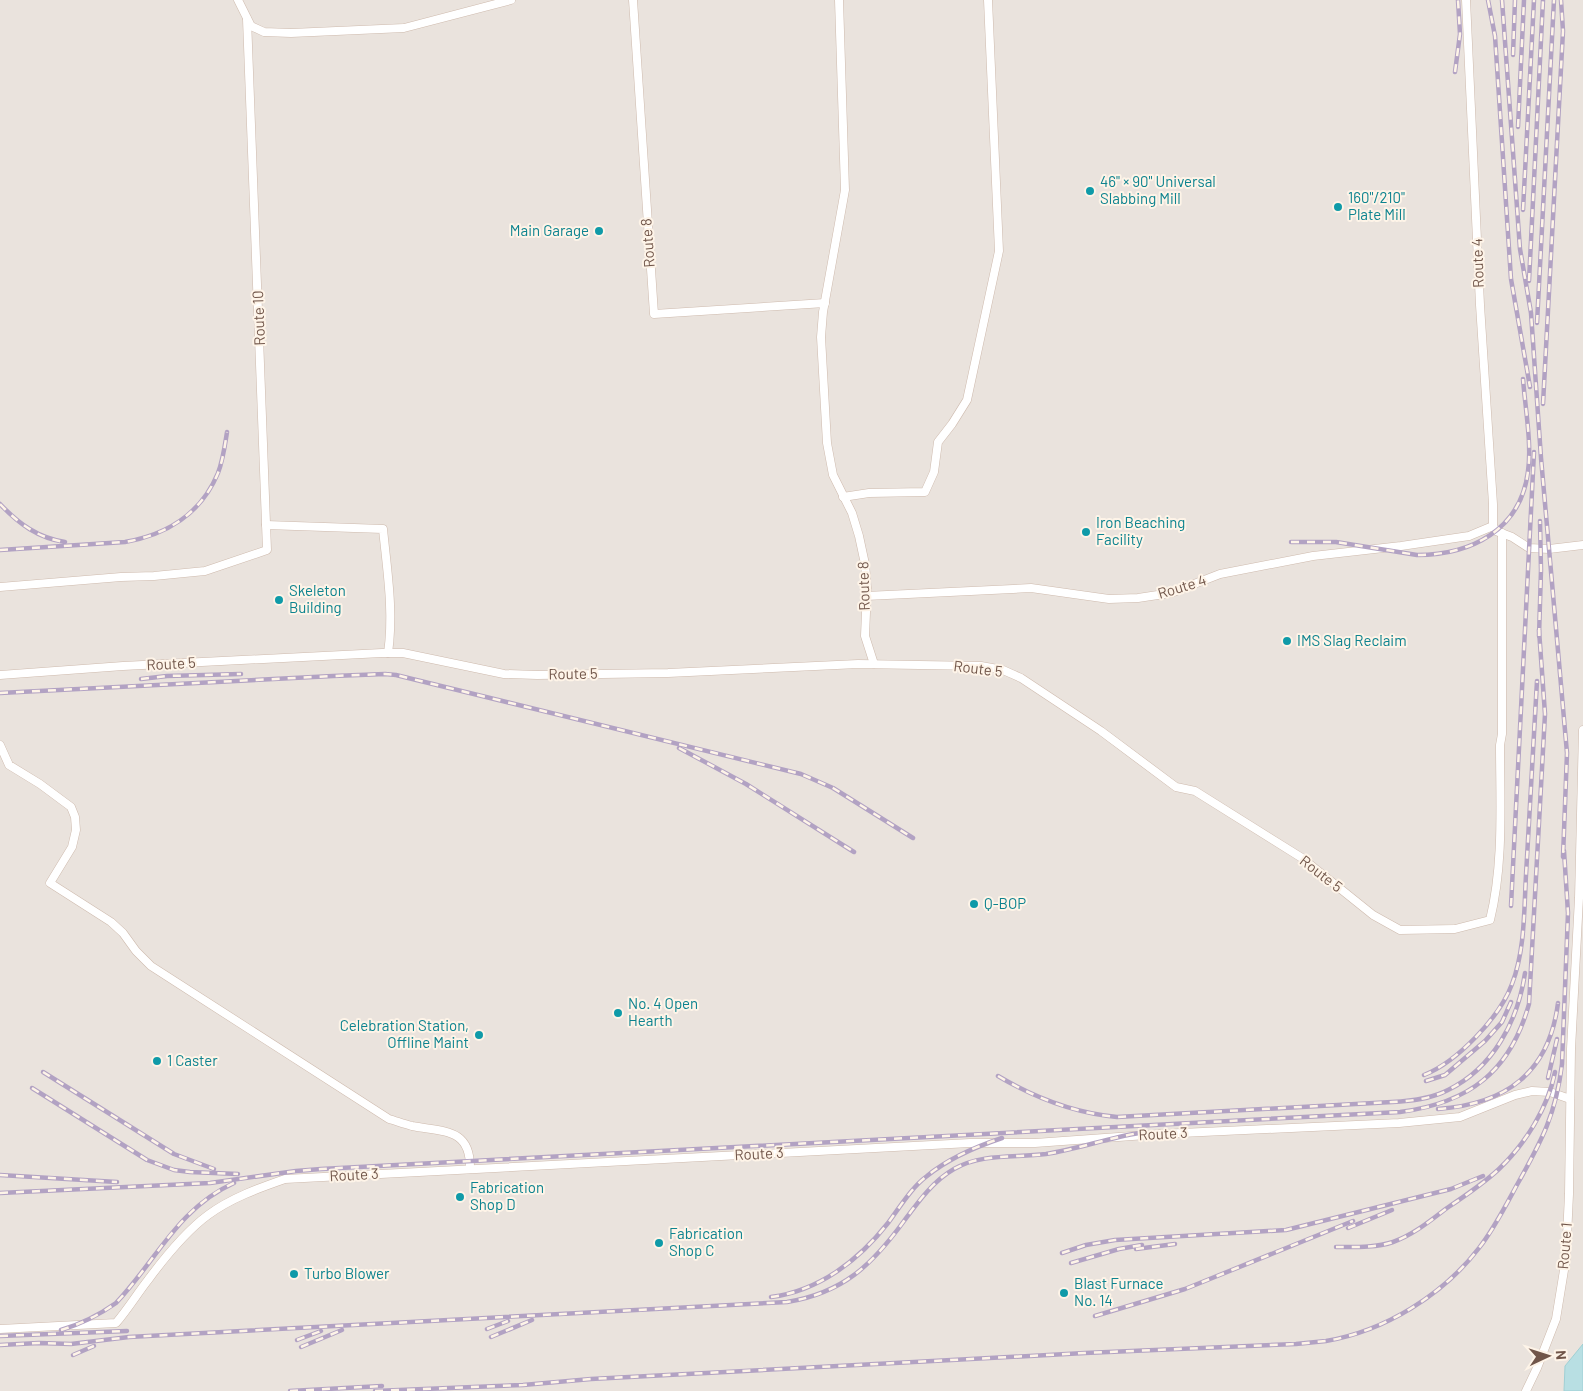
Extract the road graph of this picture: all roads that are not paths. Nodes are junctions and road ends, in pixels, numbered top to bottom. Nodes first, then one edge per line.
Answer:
1 (238, 0) edge
2 (511, 0) edge
3 (633, 0) edge
4 (839, 0) edge
5 (988, 0) edge
6 (1466, 0) edge
7 (247, 19) junction
8 (825, 304) junction
9 (843, 497) junction
10 (266, 525) junction
11 (1493, 526) junction
12 (1502, 533) junction
13 (1583, 545) edge
14 (0, 587) edge
15 (866, 596) junction
16 (388, 653) junction
17 (874, 664) junction
18 (0, 675) edge
19 (1583, 730) edge
20 (0, 745) edge
21 (1570, 1096) junction
22 (470, 1169) junction
23 (0, 1329) edge
24 (1526, 1391) edge

1 - 7 street
2 - 7 street
3 - 8 street, Route 8
4 - 8 street, Route 8
5 - 9 street
6 - 11 street, Route 4
7 - 10 street, Route 10
8 - 9 street, Route 8
9 - 15 street, Route 8
10 - 14 street, Route 10
10 - 16 street
11 - 12 street
11 - 15 street, Route 4
12 - 13 street
12 - 17 street, Route 5
15 - 17 street, Route 8
16 - 17 street, Route 5
16 - 18 street, Route 5
19 - 21 street, Route 1
20 - 22 street
21 - 22 street, Route 3
21 - 24 street, Route 1
22 - 23 street, Route 3

